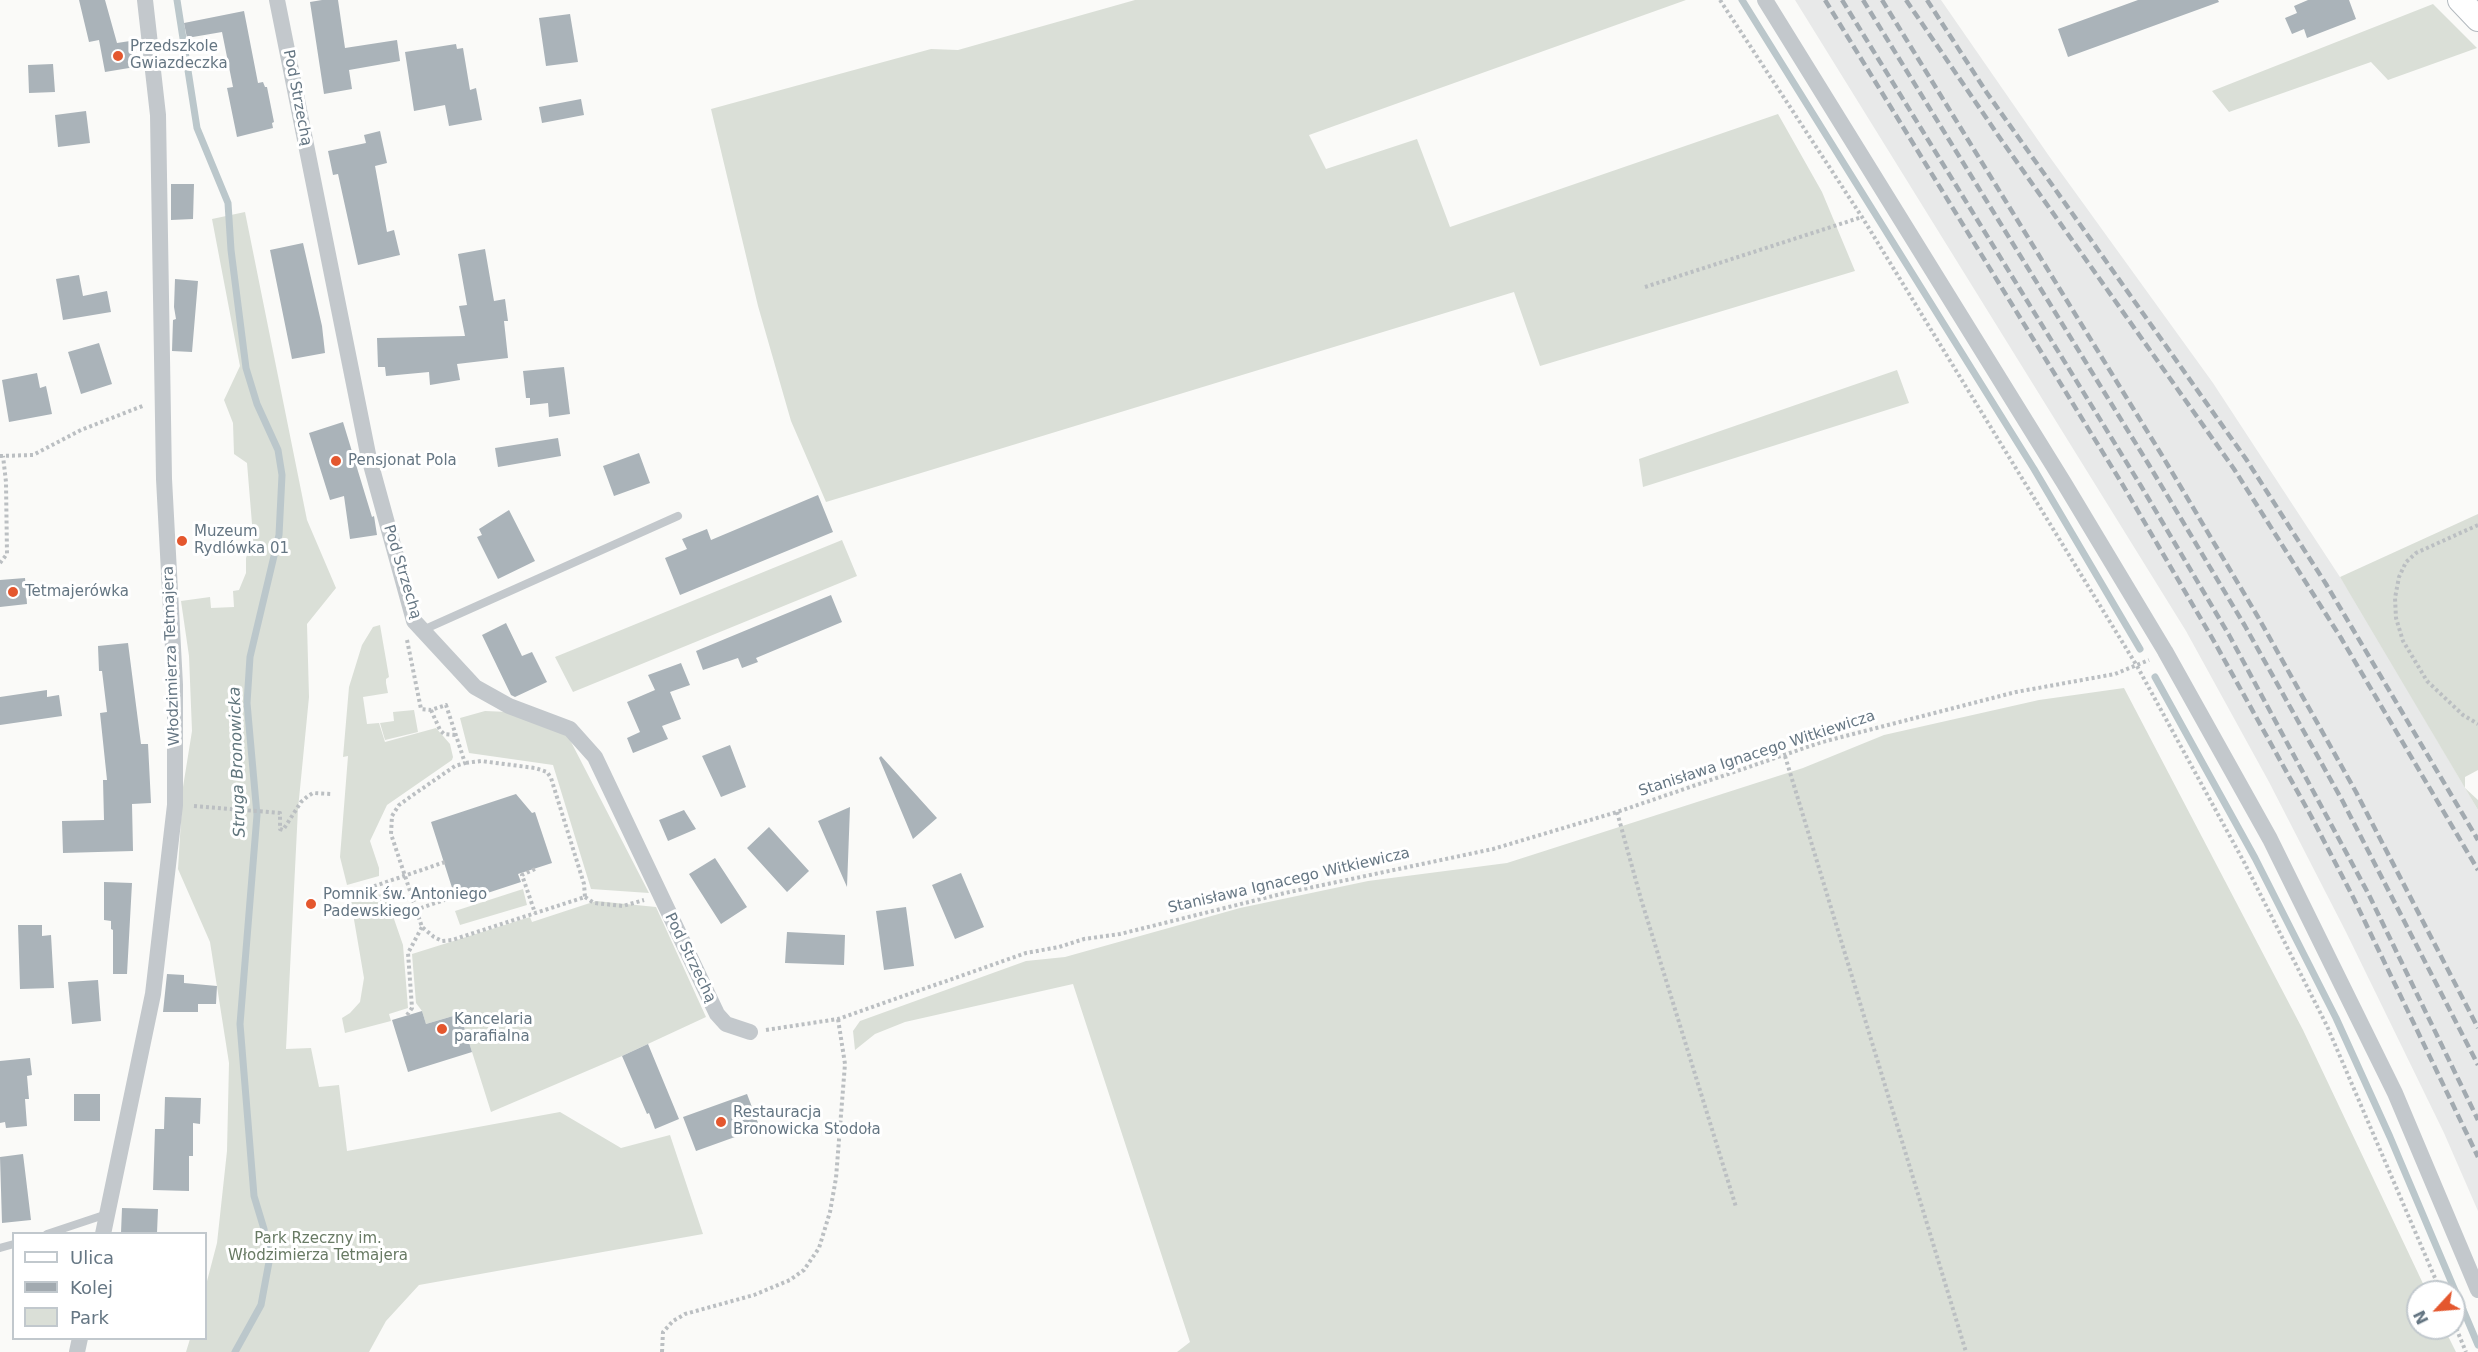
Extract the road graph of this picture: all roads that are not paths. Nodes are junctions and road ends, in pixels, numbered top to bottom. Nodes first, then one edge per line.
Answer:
1 (144, 0) edge
2 (277, 0) edge
3 (1765, 0) edge
4 (2460, 0) edge
5 (2478, 19) edge
6 (678, 516) dead end
7 (423, 630) junction
8 (750, 1032) road end
9 (107, 1214) junction
10 (50, 1232) edge
11 (102, 1232) edge
12 (2478, 1290) edge

1 - 9 street, Włodzimierza Tetmajera
2 - 7 street, Pod Strzechą
3 - 12 street
4 - 5 street
6 - 7 lane
7 - 8 street, Pod Strzechą
9 - 10 lane
9 - 11 street, Włodzimierza Tetmajera

